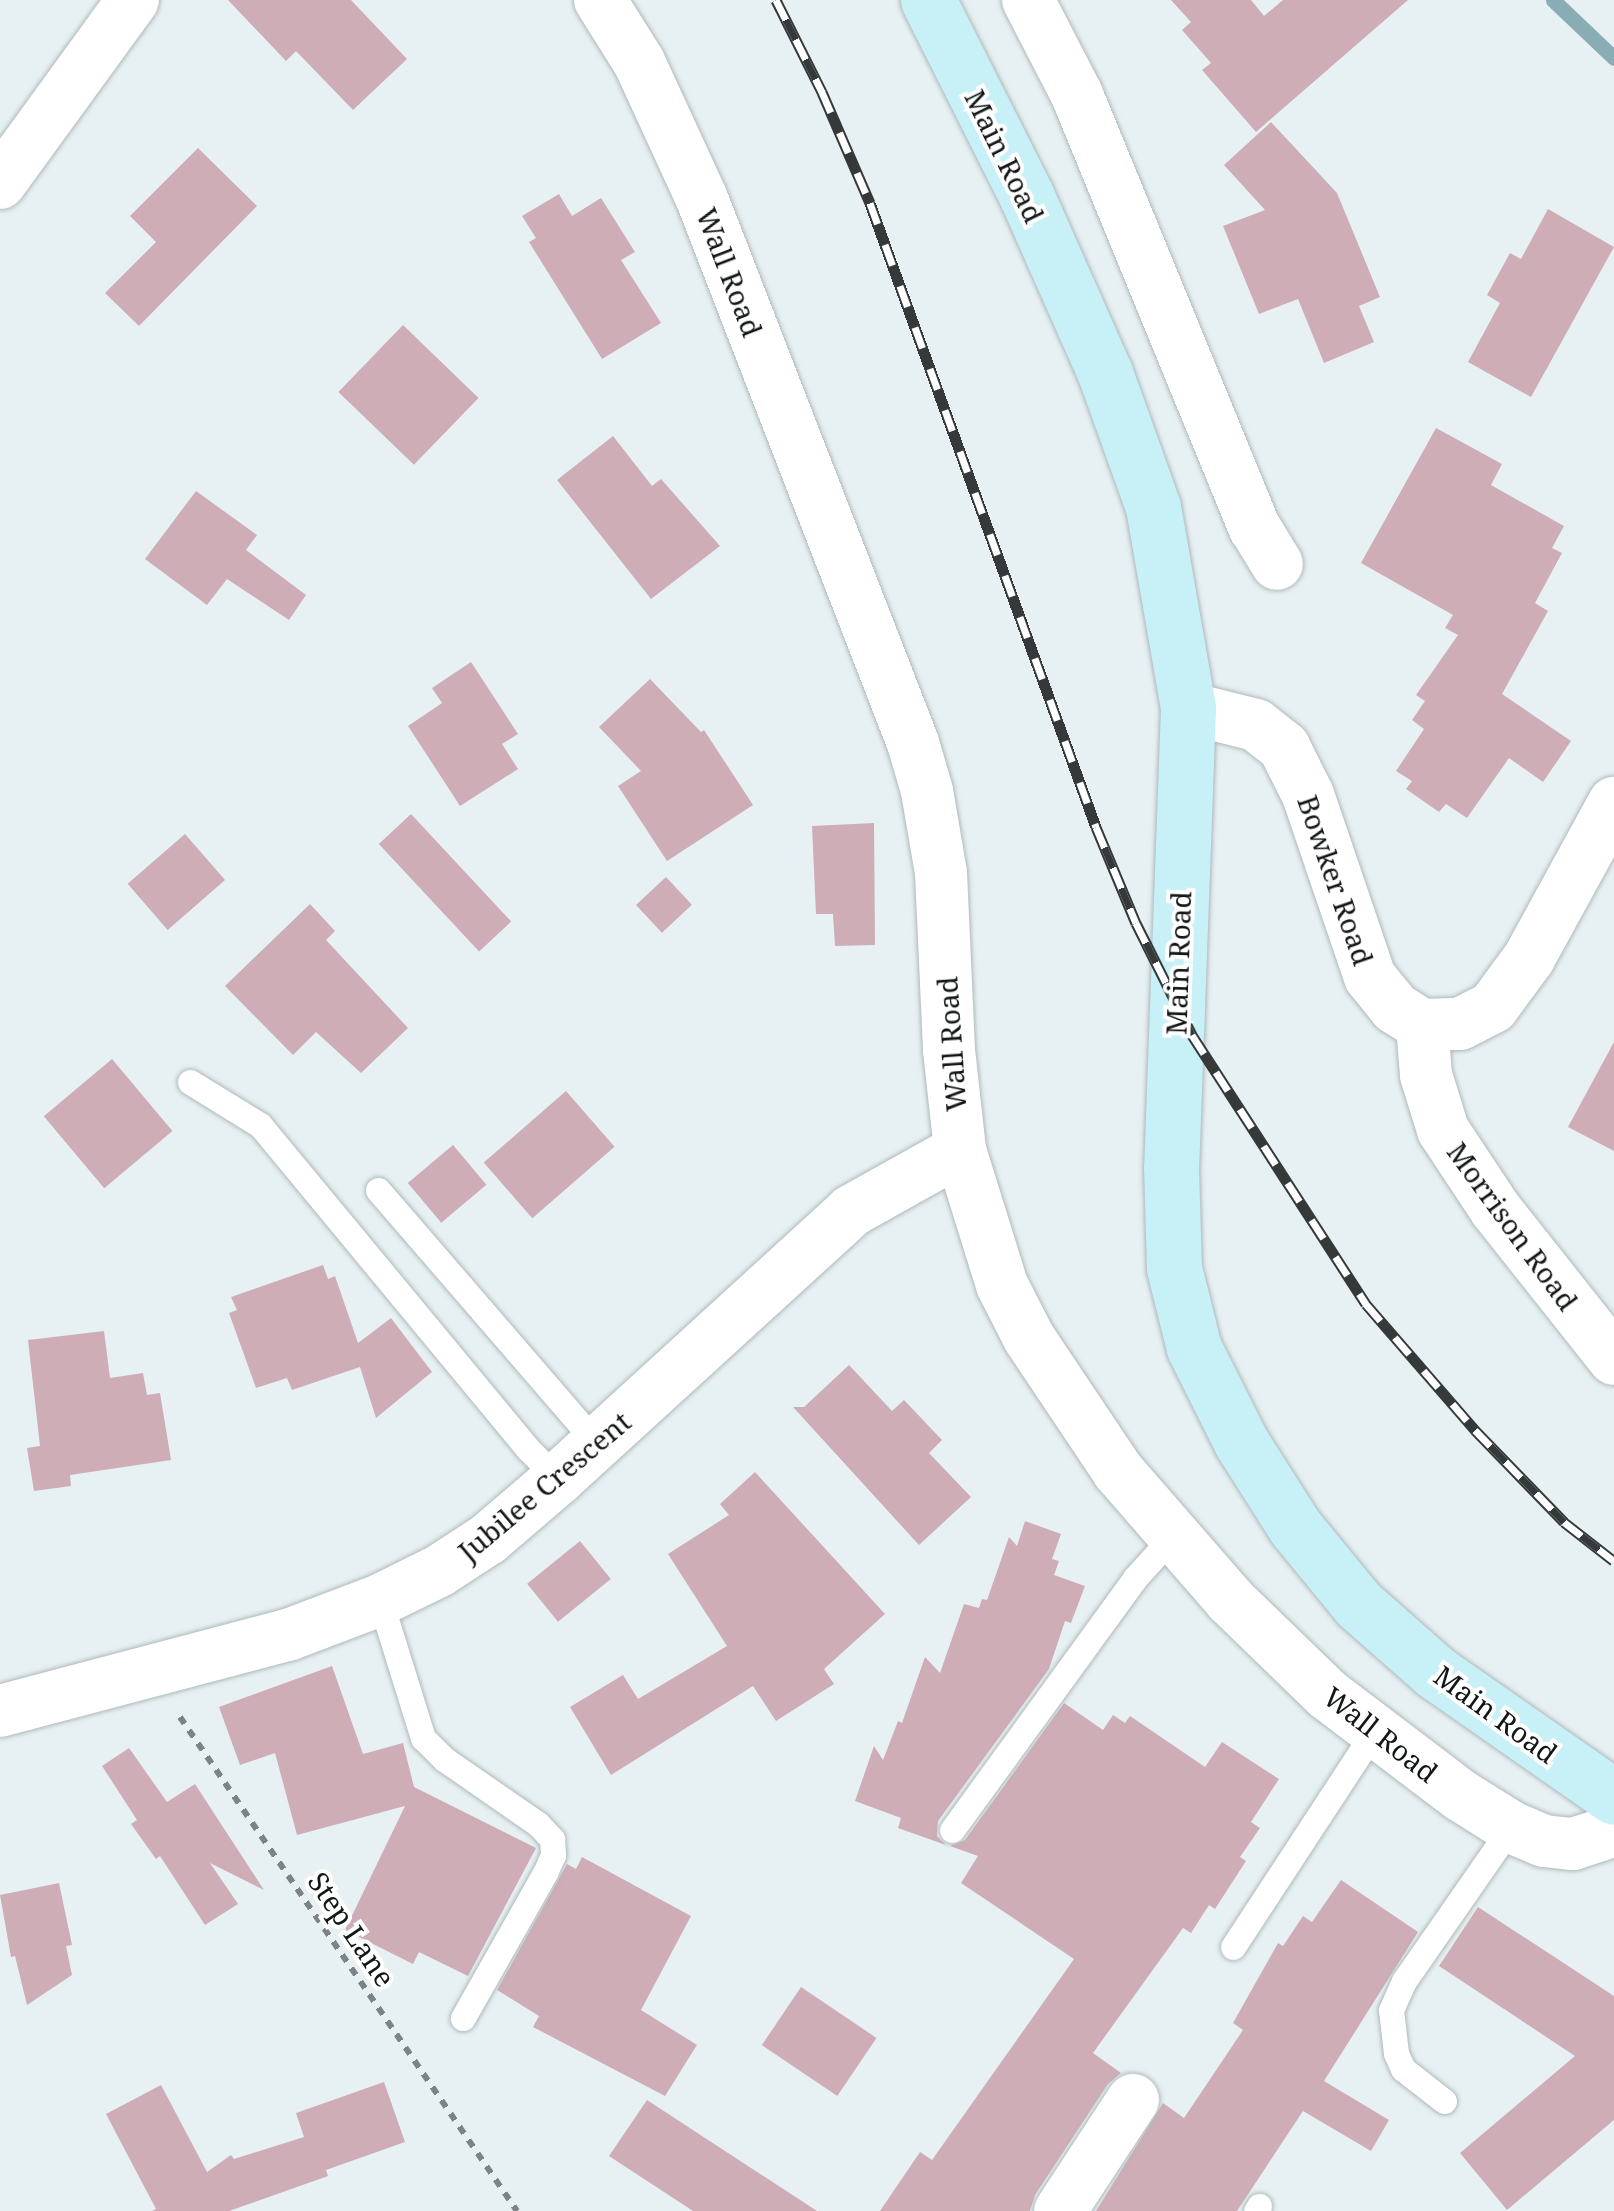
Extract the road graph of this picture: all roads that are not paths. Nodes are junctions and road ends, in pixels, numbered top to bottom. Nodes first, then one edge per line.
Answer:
1 (133, 0) edge
2 (600, 0) edge
3 (928, 0) edge
4 (1028, 0) edge
5 (0, 183) edge
6 (1277, 564) dead end
7 (1188, 708) junction
8 (1614, 803) edge
9 (1422, 1025) junction
10 (190, 1082) dead end
11 (960, 1150) junction
12 (378, 1190) dead end
13 (1614, 1359) edge
14 (597, 1444) junction
15 (558, 1479) junction
16 (1174, 1535) junction
17 (380, 1600) junction
18 (0, 1711) edge
19 (1375, 1730) junction
20 (1614, 1798) edge
21 (1614, 1824) edge
22 (1511, 1827) junction
23 (952, 1830) dead end
24 (1232, 1947) dead end
25 (463, 2018) dead end
26 (1133, 2100) dead end
27 (1444, 2101) dead end
28 (1060, 2211) edge

1 - 5 street
2 - 11 street, Wall Road
3 - 7 main road, Main Road
4 - 6 street
7 - 9 street, Bowker Road
7 - 20 main road, Main Road
8 - 9 street
9 - 13 street, Morrison Road
10 - 15 lane
11 - 14 street, Jubilee Crescent
11 - 16 street, Wall Road
12 - 14 lane
14 - 15 street, Jubilee Crescent
15 - 17 street, Jubilee Crescent
16 - 19 street, Wall Road
16 - 23 lane
17 - 18 street, Jubilee Crescent
17 - 25 lane
19 - 22 street, Wall Road
19 - 24 lane
21 - 22 street, Wall Road
22 - 27 lane
26 - 28 street

